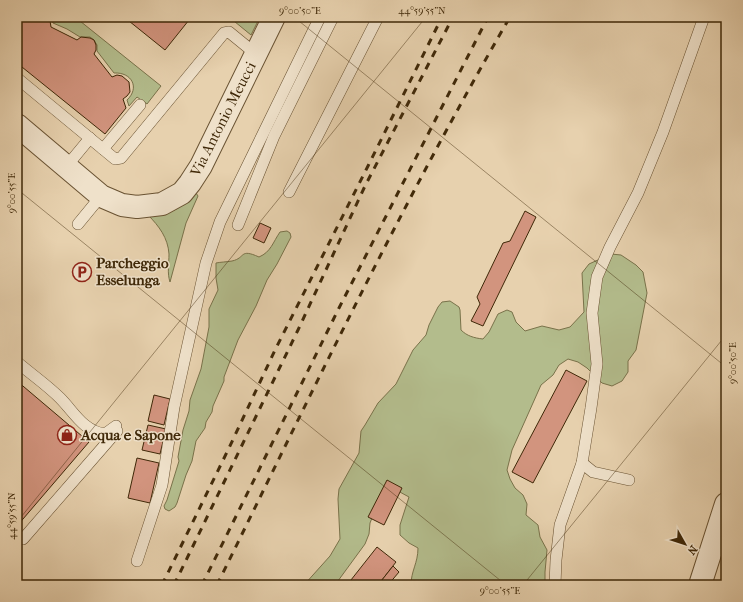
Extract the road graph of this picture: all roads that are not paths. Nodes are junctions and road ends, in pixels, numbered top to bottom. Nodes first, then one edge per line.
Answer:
1 (274, 17) edge
2 (320, 17) edge
3 (333, 17) edge
4 (378, 17) edge
5 (704, 17) edge
6 (256, 54) junction
7 (17, 78) edge
8 (140, 105) dead end
9 (17, 125) edge
10 (90, 138) junction
11 (103, 149) junction
12 (66, 167) junction
13 (289, 192) dead end
14 (101, 196) junction
15 (78, 224) dead end
16 (238, 225) dead end
17 (17, 362) edge
18 (582, 464) junction
19 (629, 480) dead end
20 (726, 504) edge
21 (23, 539) dead end
22 (719, 550) edge
23 (137, 561) dead end
24 (555, 585) edge
25 (700, 585) edge

1 - 6 street, Via Antonio Meucci
2 - 23 lane
3 - 16 lane
4 - 13 lane
5 - 18 lane
6 - 11 lane
6 - 14 street, Via Antonio Meucci
7 - 10 lane
8 - 11 lane
9 - 12 street, Via Antonio Meucci
10 - 11 lane
10 - 12 lane
12 - 14 street, Via Antonio Meucci
14 - 15 lane
17 - 21 lane
18 - 19 lane
18 - 24 lane
20 - 22 street
22 - 25 street

